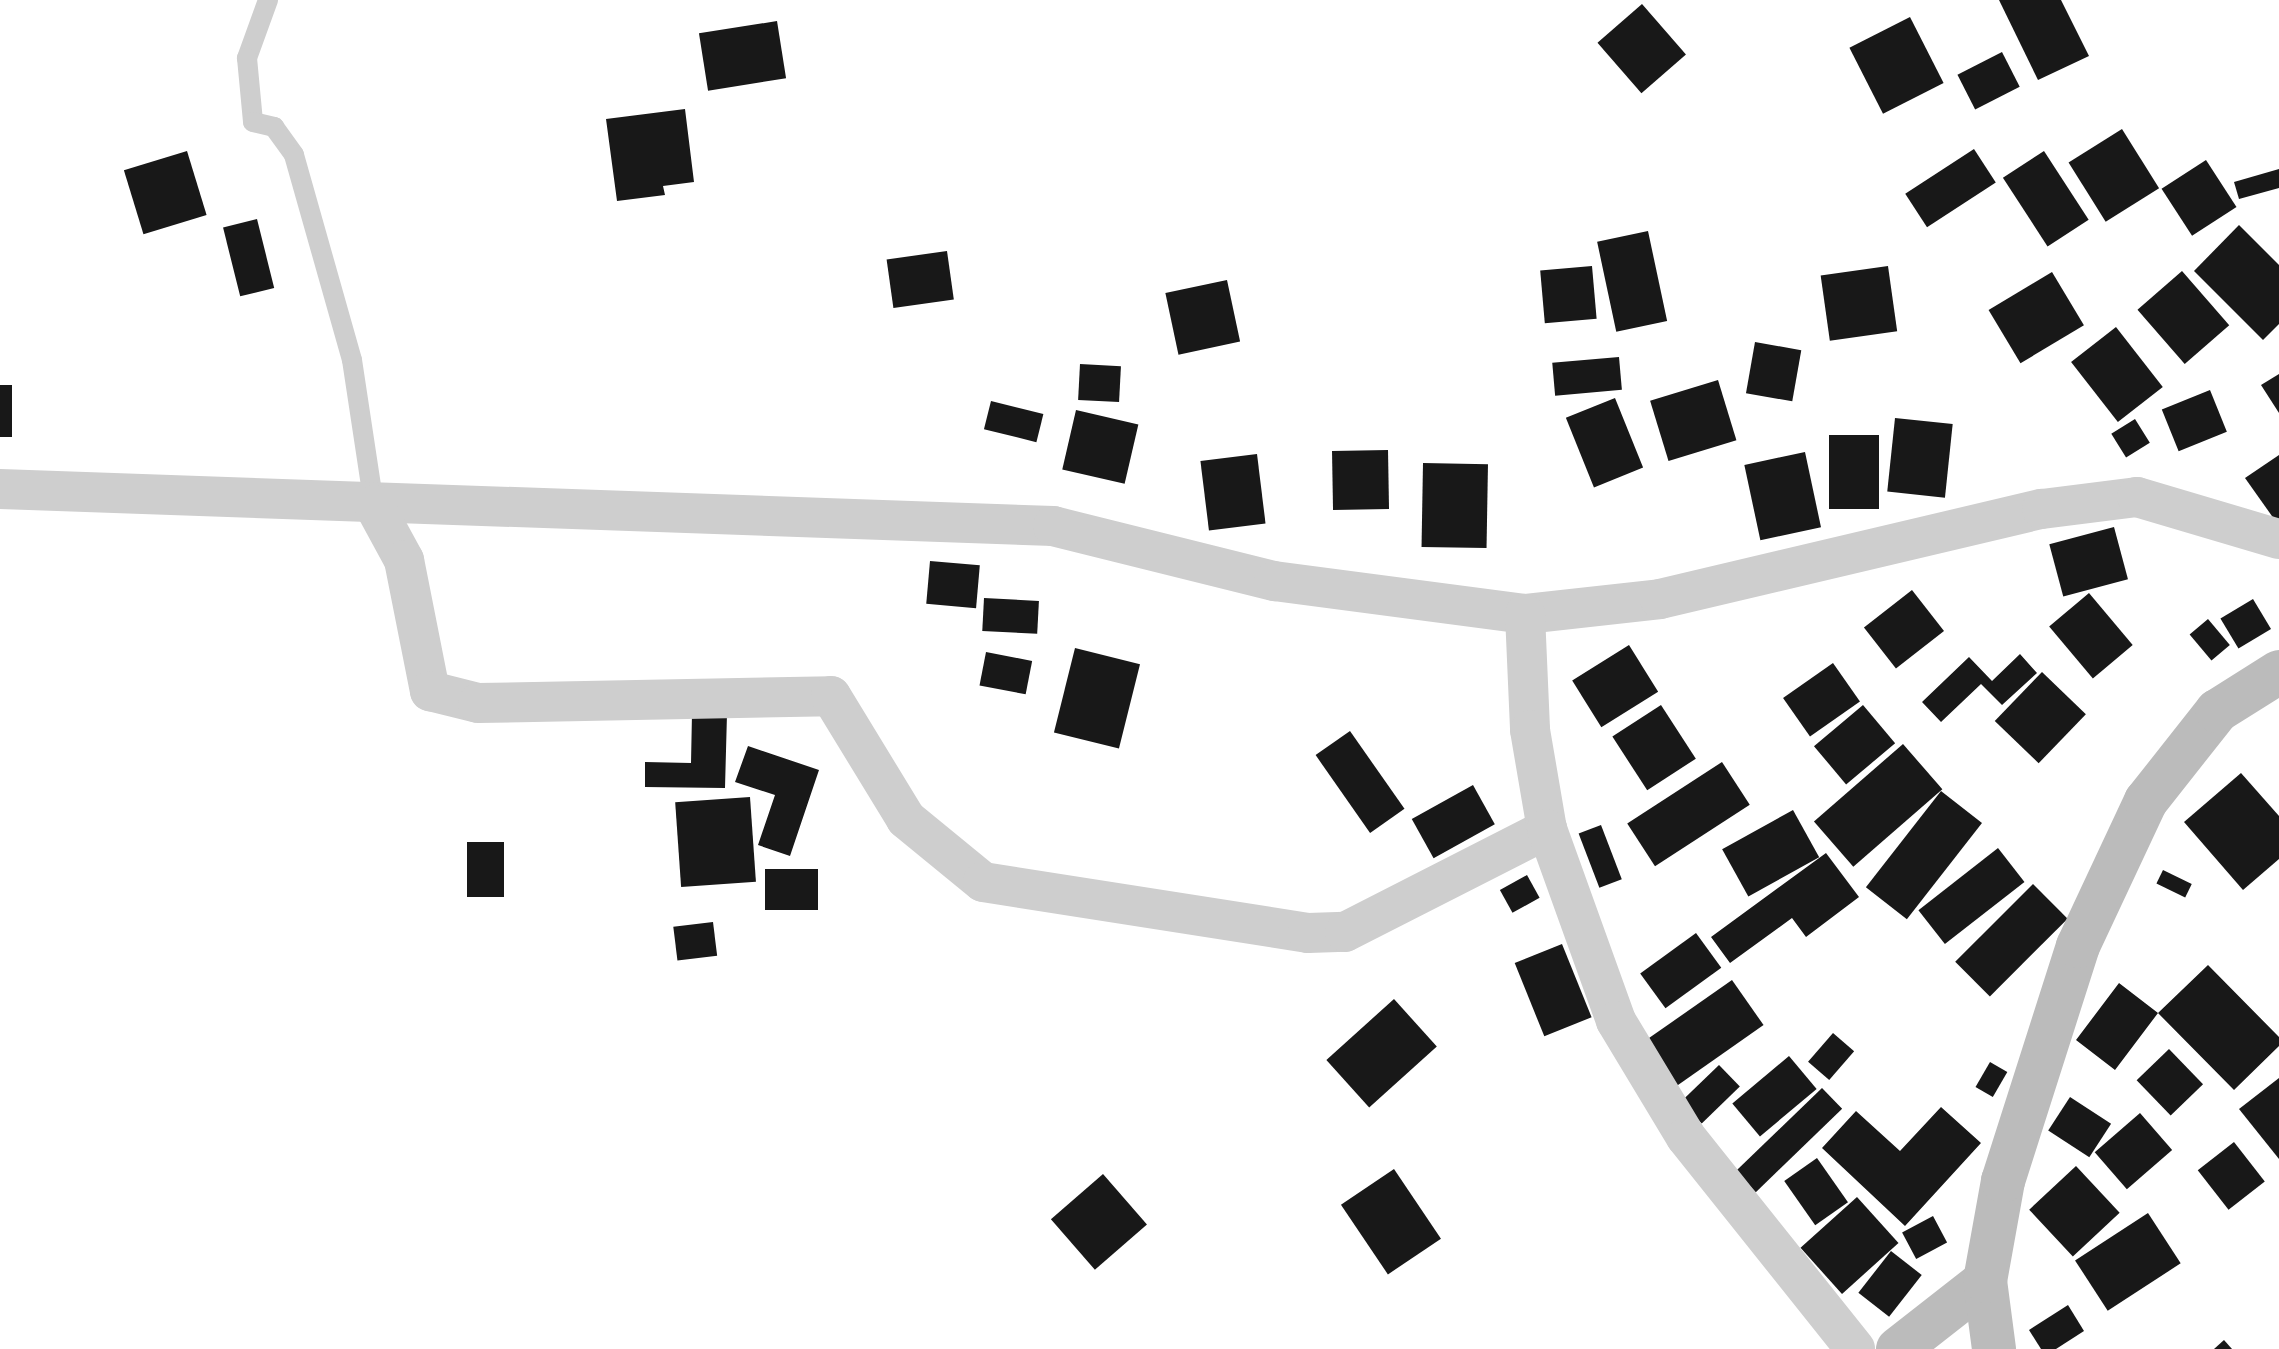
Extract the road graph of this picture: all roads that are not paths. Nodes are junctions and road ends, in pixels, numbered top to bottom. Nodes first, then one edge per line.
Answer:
1 (268, 0) edge
2 (0, 489) edge
3 (374, 505) junction
4 (2279, 539) edge
5 (1525, 614) junction
6 (2279, 672) edge
7 (1547, 829) junction
8 (1985, 1281) junction
9 (1855, 1349) edge
10 (1898, 1349) edge
11 (1994, 1349) edge

1 - 3 lane
2 - 3 street
3 - 5 street
3 - 7 street
4 - 5 street
5 - 7 street
6 - 8 street
7 - 9 street
8 - 10 street
8 - 11 street

